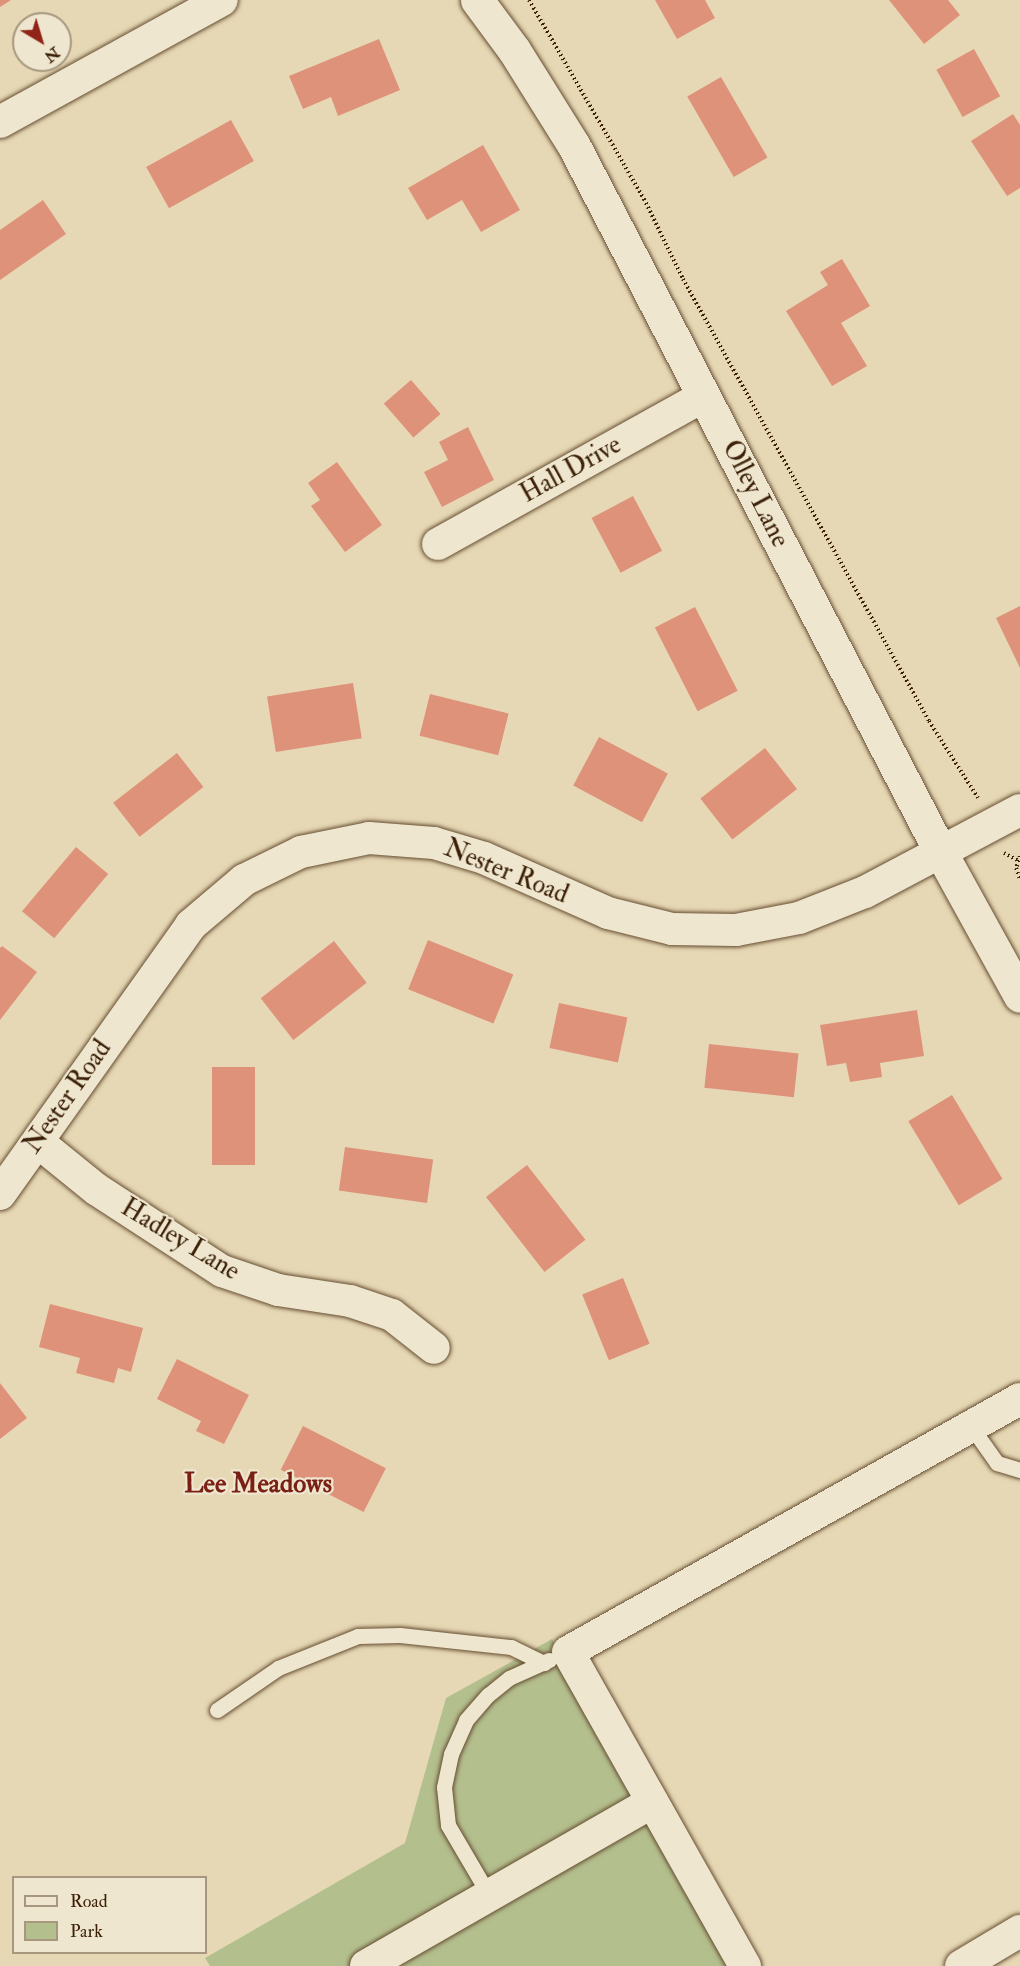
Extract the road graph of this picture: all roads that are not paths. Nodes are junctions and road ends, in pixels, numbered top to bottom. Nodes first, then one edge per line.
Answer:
1 (222, 0) edge
2 (477, 0) edge
3 (0, 122) edge
4 (704, 396) junction
5 (438, 544) dead end
6 (1020, 810) edge
7 (941, 853) junction
8 (1020, 996) edge
9 (38, 1142) junction
10 (0, 1194) edge
11 (434, 1348) dead end
12 (1020, 1399) edge
13 (970, 1425) junction
14 (1020, 1470) edge
15 (556, 1657) junction
16 (217, 1710) dead end
17 (652, 1802) junction
18 (489, 1895) junction
19 (1020, 1931) edge
20 (366, 1966) edge
21 (745, 1966) edge
22 (961, 1966) edge

1 - 3 street
2 - 4 main road, Olley Lane
4 - 5 street, Hall Drive
4 - 7 main road, Olley Lane
6 - 7 street, Nester Road
7 - 8 main road, Olley Lane
7 - 9 street, Nester Road
9 - 10 street, Nester Road
9 - 11 street, Hadley Lane
12 - 13 street
13 - 14 lane
13 - 15 street
15 - 16 lane
15 - 17 street
15 - 18 lane
17 - 18 street
17 - 21 street
18 - 20 street
19 - 22 street

